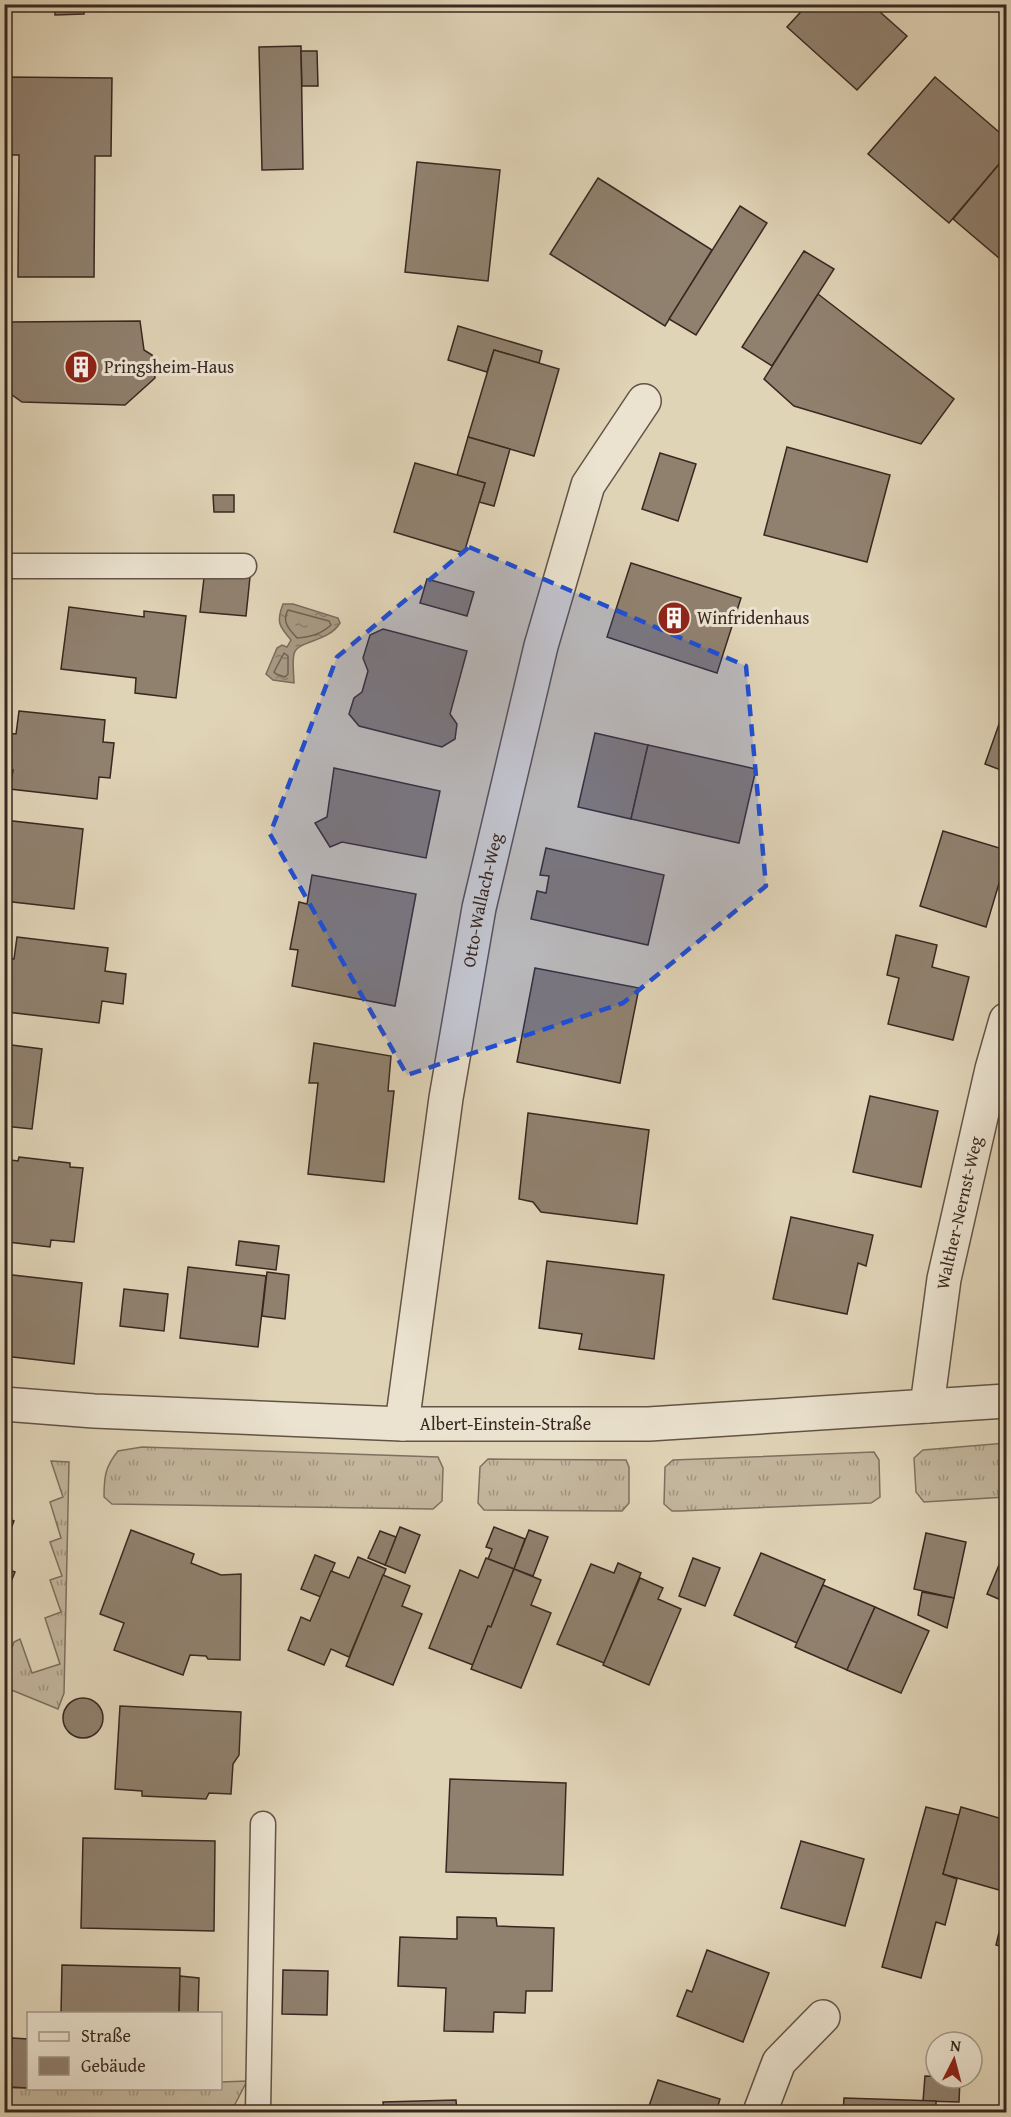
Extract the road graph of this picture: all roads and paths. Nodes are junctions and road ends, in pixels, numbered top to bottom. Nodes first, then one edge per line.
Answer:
1 (644, 401) dead end
2 (4, 566) edge
3 (244, 566) dead end
4 (1006, 1020) edge
5 (1006, 1401) edge
6 (4, 1404) edge
7 (927, 1406) junction
8 (402, 1424) junction
9 (263, 1824) dead end
10 (823, 2017) dead end
11 (258, 2112) edge
12 (760, 2112) edge

1 - 8 street, Otto-Wallach-Weg
2 - 3 lane
4 - 7 street, Walther-Nernst-Weg
5 - 7 street, Albert-Einstein-Straße
6 - 8 street, Albert-Einstein-Straße
7 - 8 street, Albert-Einstein-Straße
9 - 11 lane
10 - 12 street

